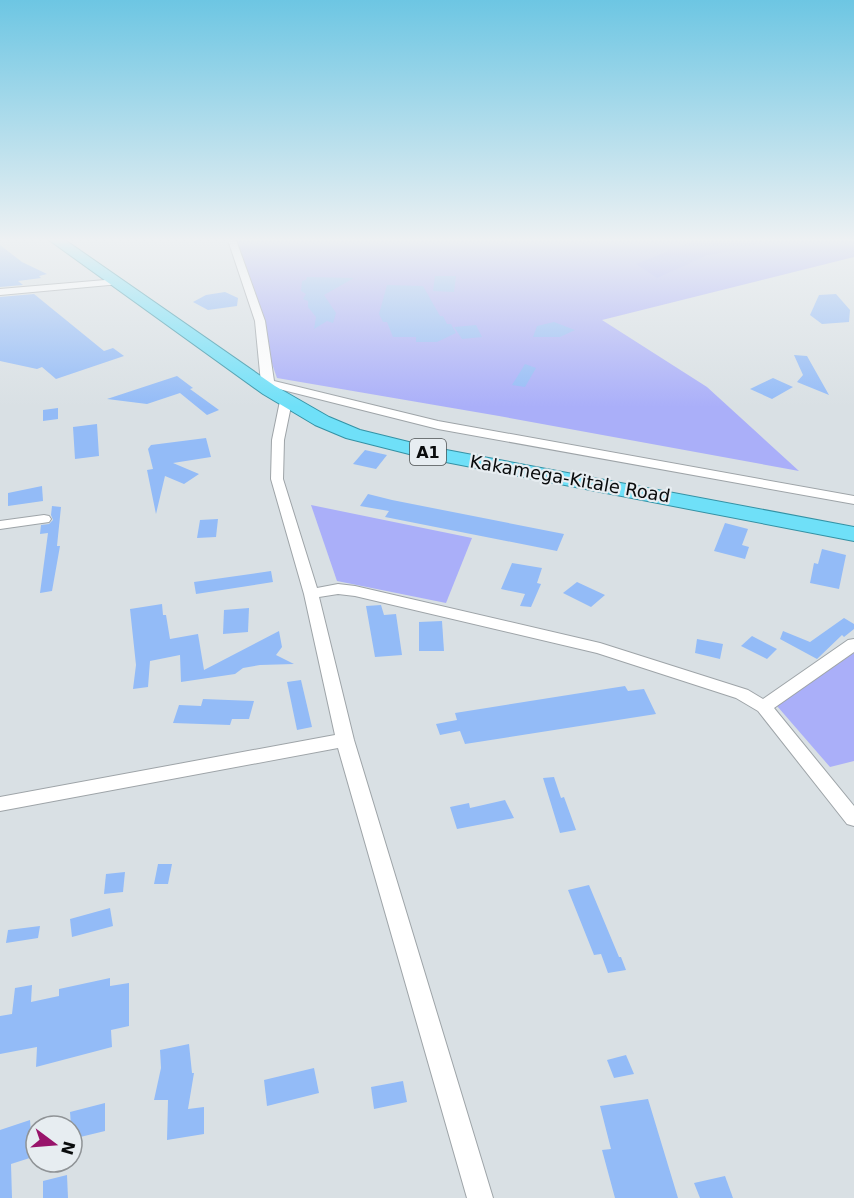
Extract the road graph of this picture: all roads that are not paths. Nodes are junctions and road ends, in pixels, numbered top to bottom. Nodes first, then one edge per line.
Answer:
1 (137, 296) edge
2 (251, 296) edge
3 (268, 387) junction
4 (286, 401) junction
5 (854, 500) edge
6 (44, 519) dead end
7 (0, 525) edge
8 (854, 534) edge
9 (310, 594) junction
10 (854, 644) edge
11 (764, 708) junction
12 (345, 740) junction
13 (0, 804) edge
14 (854, 819) edge
15 (480, 1198) edge

1 - 3 highway, Kakamega-Kitale Road / A1
2 - 3 street
3 - 4 highway, Kakamega-Kitale Road / A1
3 - 5 street
4 - 8 highway, Kakamega-Kitale Road / A1
4 - 9 street
6 - 7 street
9 - 11 street
9 - 12 street
10 - 11 street
11 - 14 street
12 - 13 street
12 - 15 street

